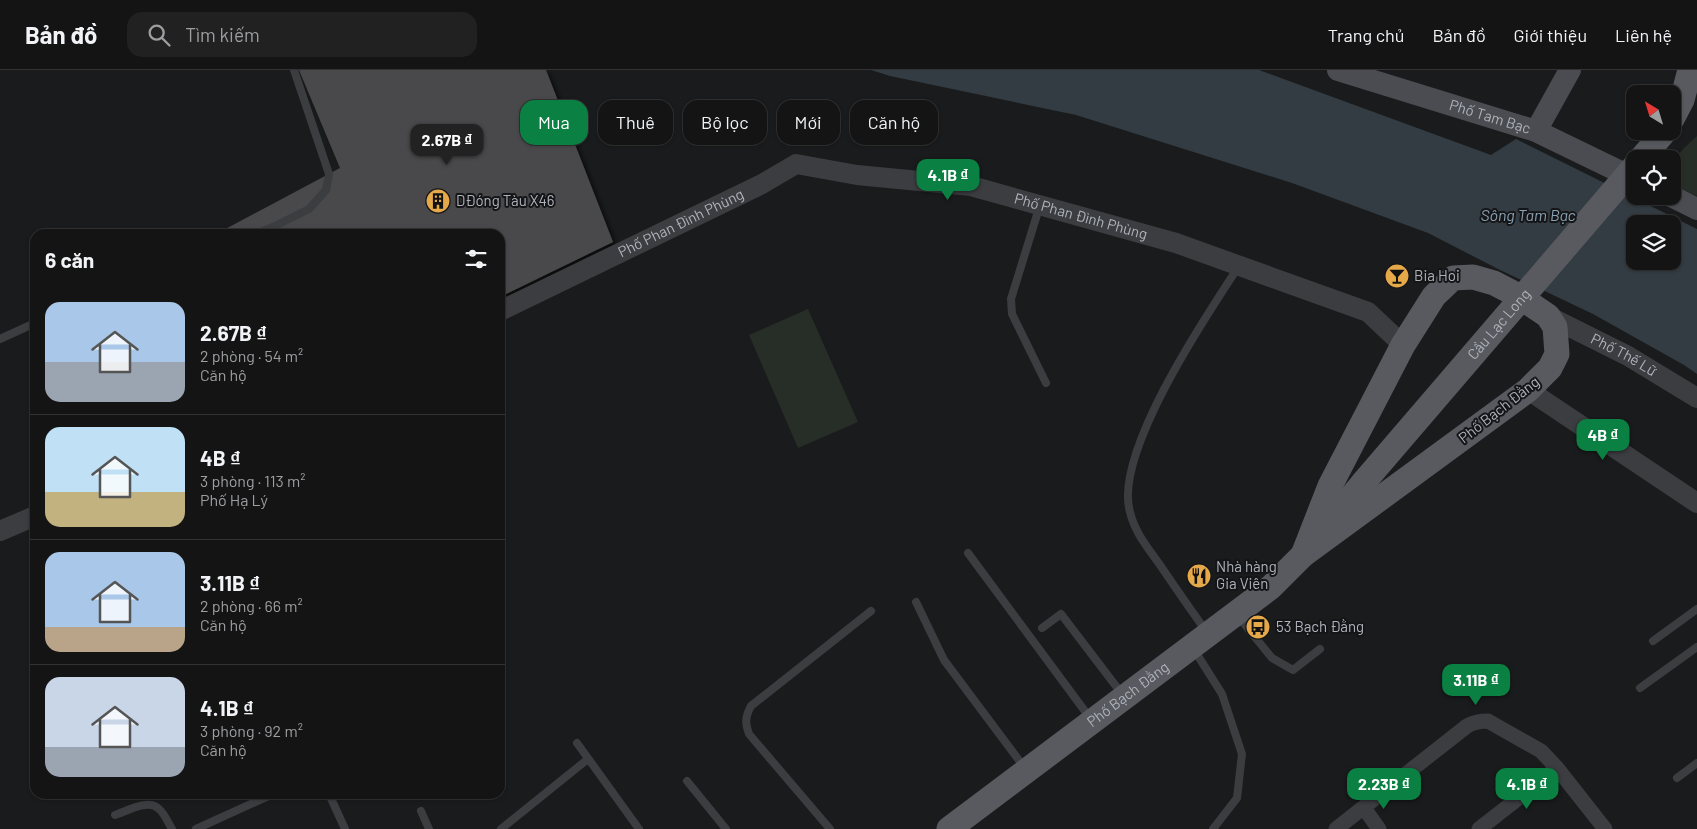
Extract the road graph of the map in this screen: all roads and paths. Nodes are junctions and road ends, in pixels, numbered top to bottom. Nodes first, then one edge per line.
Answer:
1 (294, 70) edge
2 (1570, 70) edge
3 (1690, 70) edge
4 (1341, 71) edge
5 (1681, 102) edge
6 (1697, 110) edge
7 (1681, 119) edge
8 (1536, 131) junction
9 (1657, 140) edge
10 (1649, 150) edge
11 (1626, 175) edge
12 (1626, 177) edge
13 (1681, 201) edge
14 (1040, 205) junction
15 (1697, 209) edge
16 (277, 229) edge
17 (1239, 266) junction
18 (505, 309) edge
19 (1548, 316) junction
20 (30, 325) edge
21 (0, 339) edge
22 (1403, 345) junction
23 (1046, 383) dead end
24 (1528, 390) junction
25 (1697, 398) edge
26 (1364, 483) joint
27 (1697, 503) edge
28 (30, 518) edge
29 (0, 532) edge
30 (968, 553) dead end
31 (1303, 555) junction
32 (916, 602) dead end
33 (1697, 609) edge
34 (871, 611) dead end
35 (1236, 614) junction
36 (1042, 628) dead end
37 (1200, 640) junction
38 (1653, 641) dead end
39 (1697, 647) edge
40 (1320, 649) dead end
41 (1640, 688) dead end
42 (1124, 698) junction
43 (1092, 721) junction
44 (576, 743) dead end
45 (588, 759) junction
46 (1697, 763) edge
47 (1557, 768) junction
48 (1026, 771) junction
49 (1678, 778) dead end
50 (687, 781) dead end
51 (262, 799) edge
52 (331, 799) edge
53 (1364, 808) junction
54 (421, 811) dead end
55 (115, 816) dead end
56 (960, 824) edge
57 (172, 829) edge
58 (196, 829) edge
59 (345, 829) edge
60 (429, 829) edge
61 (502, 829) edge
62 (640, 829) edge
63 (726, 829) edge
64 (830, 829) edge
65 (1213, 829) edge
66 (1336, 829) edge
67 (1379, 829) edge
68 (1479, 829) edge
69 (1605, 829) edge

1 - 16 lane
2 - 8 main road
3 - 5 main road
4 - 8 main road, Phố Tam Bạc
6 - 7 main road
8 - 11 main road, Phố Tam Bạc
9 - 10 main road
12 - 26 main road, Cầu Lạc Long, bridge
13 - 15 main road
14 - 17 street, Phố Phan Đình Phùng
14 - 18 street, Phố Phan Đình Phùng
14 - 23 lane
17 - 22 street, Phố Phan Đình Phùng
17 - 37 lane
19 - 22 main road, Phố Bạch Đằng
19 - 24 main road, Phố Bạch Đằng
19 - 25 street, Phố Thế Lữ
20 - 21 lane
22 - 31 main road, Phố Bạch Đằng
24 - 27 street
24 - 31 main road, Phố Bạch Đằng
26 - 31 main road, Phố Bạch Đằng
28 - 29 street
30 - 43 lane
31 - 35 main road, Phố Bạch Đằng
32 - 48 lane
33 - 38 lane
34 - 64 lane
35 - 37 main road, Phố Bạch Đằng
35 - 40 lane
36 - 42 lane
37 - 42 main road, Phố Bạch Đằng
37 - 65 lane
39 - 41 lane
42 - 43 main road, Phố Bạch Đằng
43 - 48 main road, Phố Bạch Đằng
44 - 45 lane
45 - 61 lane
45 - 62 lane
46 - 49 lane
47 - 53 street
47 - 68 street
47 - 69 street
48 - 56 main road, Phố Bạch Đằng
50 - 63 lane
51 - 58 lane
52 - 59 lane
53 - 66 street
53 - 67 street
54 - 60 lane
55 - 57 lane

